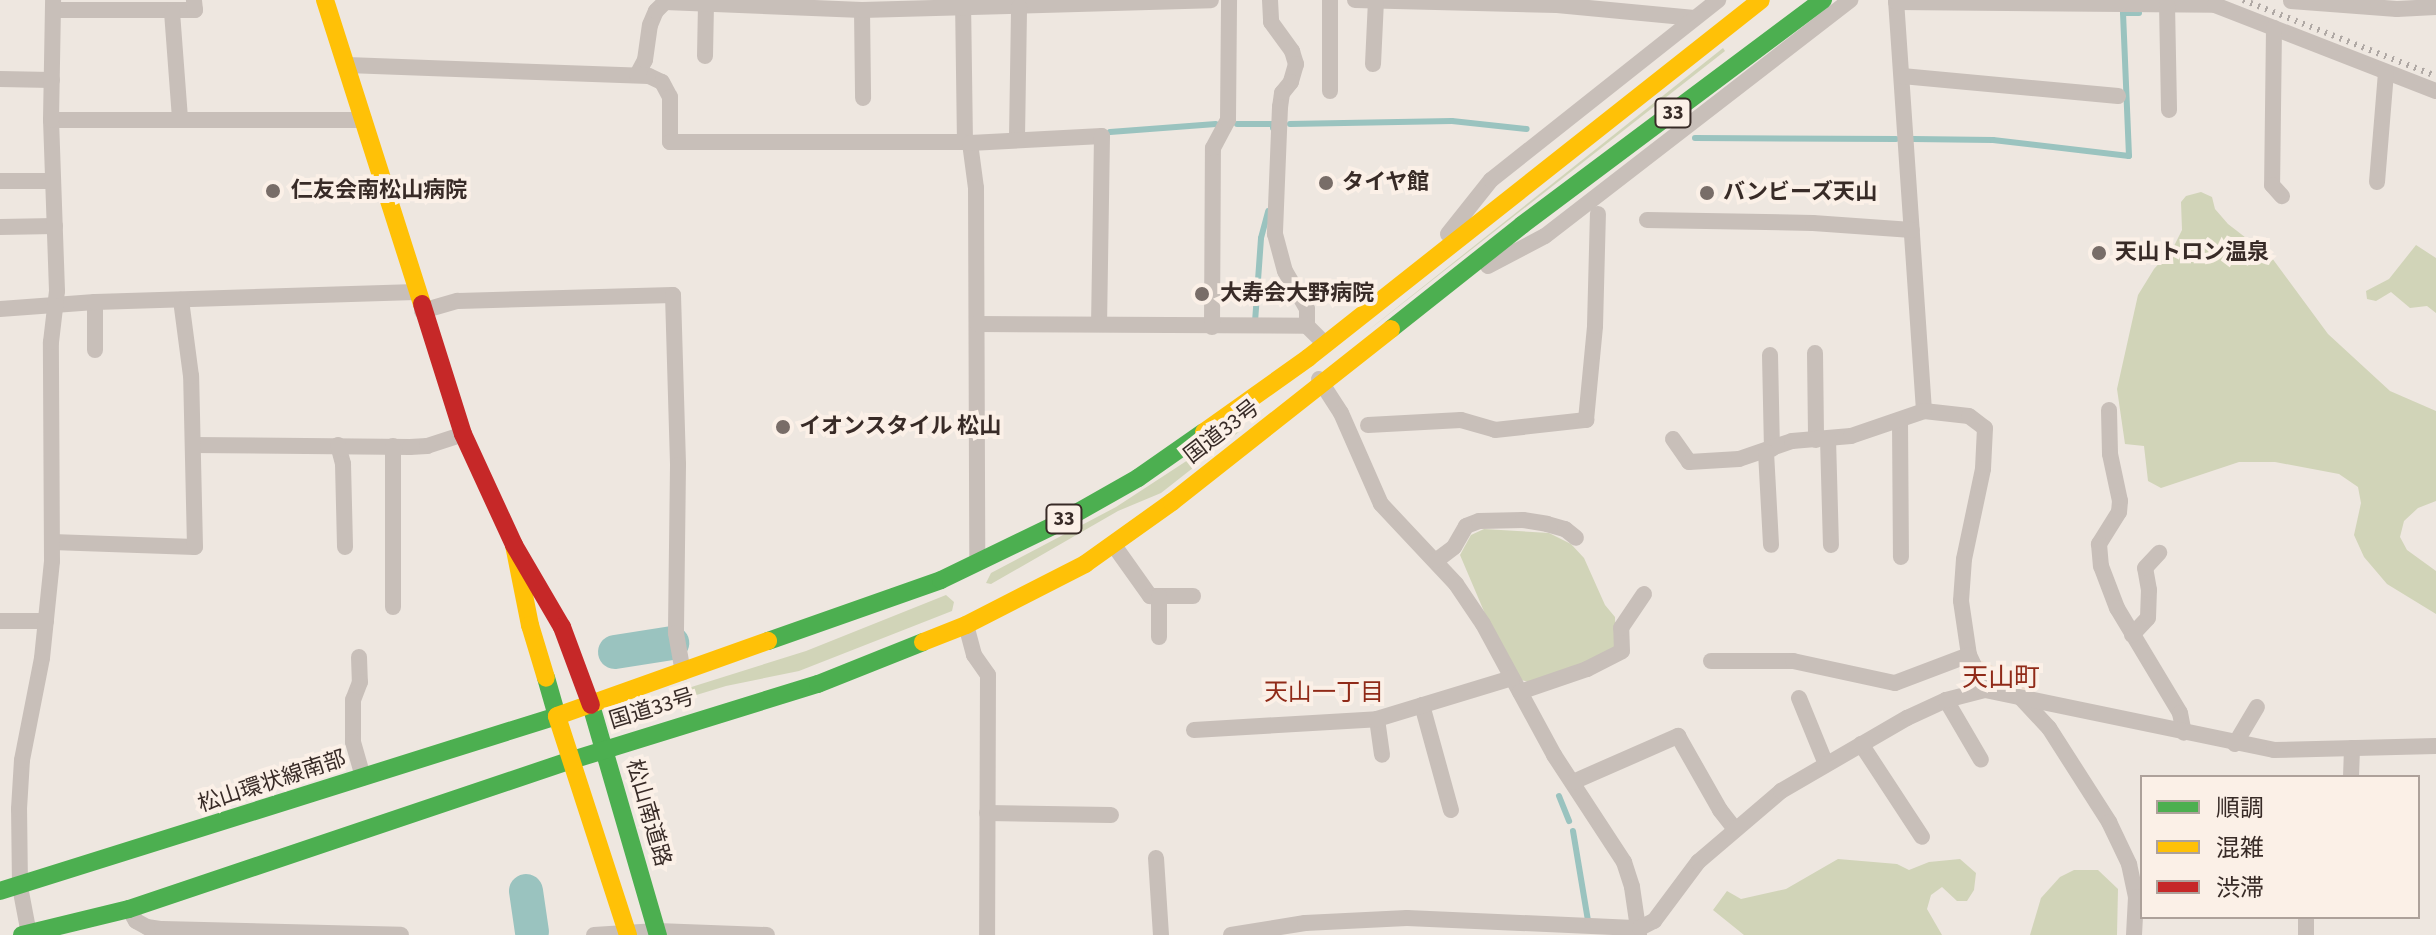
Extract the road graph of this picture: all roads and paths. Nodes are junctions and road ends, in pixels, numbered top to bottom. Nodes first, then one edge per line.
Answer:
1 (194, 0) edge
2 (325, 0) edge
3 (1211, 0) edge
4 (1229, 0) edge
5 (1270, 0) edge
6 (1330, 0) edge
7 (1355, 0) edge
8 (1376, 0) edge
9 (1718, 0) edge
10 (1761, 0) edge
11 (1823, 0) edge
12 (1850, 0) edge
13 (665, 1) edge
14 (1149, 1) edge
15 (1896, 1) edge
16 (2291, 1) edge
17 (2313, 1) edge
18 (706, 3) junction
19 (1076, 3) edge
20 (2167, 4) junction
21 (53, 5) edge
22 (963, 5) edge
23 (1596, 5) edge
24 (1019, 7) junction
25 (2436, 7) edge
26 (862, 10) junction
27 (172, 12) junction
28 (1694, 18) junction
29 (2274, 28) junction
30 (705, 56) dead end
31 (1373, 64) dead end
32 (347, 65) junction
33 (2386, 72) junction
34 (637, 75) junction
35 (1902, 76) junction
36 (0, 79) edge
37 (52, 80) junction
38 (1330, 91) dead end
39 (2436, 91) edge
40 (2118, 96) dead end
41 (863, 98) dead end
42 (2175, 102) dead end
43 (180, 118) junction
44 (51, 120) junction
45 (364, 120) junction
46 (1017, 138) junction
47 (968, 142) junction
48 (0, 181) edge
49 (53, 181) junction
50 (2377, 182) dead end
51 (2282, 196) dead end
52 (1598, 214) dead end
53 (1647, 220) dead end
54 (55, 226) junction
55 (0, 227) edge
56 (1912, 230) junction
57 (1414, 275) junction
58 (416, 292) junction
59 (1432, 296) junction
60 (181, 300) junction
61 (95, 302) junction
62 (55, 306) junction
63 (0, 309) edge
64 (422, 311) junction
65 (977, 324) junction
66 (1099, 324) junction
67 (1307, 326) junction
68 (1212, 327) junction
69 (1325, 344) junction
70 (95, 350) dead end
71 (1815, 353) dead end
72 (1770, 355) dead end
73 (1308, 358) junction
74 (1321, 383) junction
75 (2109, 410) dead end
76 (1924, 411) junction
77 (1900, 421) junction
78 (1368, 425) dead end
79 (463, 434) junction
80 (1673, 439) dead end
81 (1822, 440) junction
82 (193, 445) junction
83 (338, 445) junction
84 (393, 446) junction
85 (1769, 451) junction
86 (1576, 538) dead end
87 (52, 542) junction
88 (1113, 544) junction
89 (514, 545) junction
90 (1771, 545) dead end
91 (1831, 545) dead end
92 (345, 547) dead end
93 (2159, 553) dead end
94 (1901, 557) dead end
95 (1437, 560) junction
96 (977, 563) junction
97 (1644, 594) dead end
98 (1159, 596) junction
99 (1193, 596) dead end
100 (393, 607) dead end
101 (0, 621) edge
102 (46, 621) junction
103 (966, 625) junction
104 (2132, 635) junction
105 (1159, 637) dead end
106 (1969, 655) junction
107 (359, 657) dead end
108 (1711, 661) dead end
109 (683, 672) junction
110 (1516, 685) junction
111 (1985, 690) junction
112 (1799, 698) dead end
113 (2021, 698) junction
114 (1946, 700) junction
115 (591, 705) junction
116 (1422, 705) junction
117 (2257, 707) dead end
118 (557, 716) junction
119 (1377, 719) junction
120 (1194, 730) dead end
121 (2184, 733) junction
122 (1861, 744) junction
123 (2235, 744) junction
124 (2436, 746) edge
125 (2352, 748) junction
126 (605, 749) junction
127 (1382, 755) dead end
128 (572, 760) junction
129 (1981, 760) dead end
130 (1826, 764) junction
131 (2351, 775) edge
132 (363, 778) junction
133 (1573, 782) junction
134 (1451, 810) dead end
135 (987, 813) junction
136 (1111, 815) dead end
137 (1735, 829) junction
138 (1922, 837) dead end
139 (1156, 858) dead end
140 (2136, 870) edge
141 (20, 887) junction
142 (0, 891) edge
143 (129, 909) junction
144 (1354, 927) edge
145 (1470, 928) edge
146 (206, 932) edge
147 (1639, 932) edge
148 (627, 933) edge
149 (658, 933) edge
150 (25, 934) edge
151 (401, 935) edge
152 (594, 935) edge
153 (767, 935) edge
154 (987, 935) edge
155 (1161, 935) edge
156 (1231, 935) edge
157 (2134, 935) edge

1 - 27 street
2 - 32 main road
3 - 14 street
4 - 68 street
5 - 67 street
6 - 38 street
7 - 8 street
8 - 23 street
8 - 31 street
9 - 28 street
10 - 57 main road, 国道33号 / 33
11 - 59 main road, 国道33号 / 33
12 - 59 street
13 - 18 street
13 - 34 street
14 - 19 street
15 - 20 street
15 - 35 street
16 - 17 street
17 - 25 street
18 - 26 street
18 - 30 street
19 - 24 street
20 - 29 street
20 - 42 street
21 - 27 street
21 - 37 street
22 - 24 street
22 - 26 street
22 - 47 street
23 - 28 street
24 - 46 street
26 - 41 street
27 - 43 street
28 - 57 street
29 - 33 street
29 - 51 street
32 - 34 street
32 - 45 main road
33 - 39 street
33 - 50 street
34 - 47 street
35 - 40 street
35 - 56 street
36 - 37 street
37 - 44 street
43 - 44 street
43 - 45 street
44 - 49 street
45 - 58 main road
46 - 47 street
46 - 66 street
47 - 65 street
48 - 49 street
49 - 54 street
52 - 78 street
53 - 56 street
54 - 55 street
54 - 62 street
56 - 76 street
57 - 69 main road, 国道33号 / 33
58 - 60 street
58 - 64 main road
59 - 74 main road, 国道33号 / 33
60 - 61 street
60 - 82 street
61 - 62 street
61 - 70 street
62 - 63 street
62 - 87 street
64 - 79 main road
64 - 109 street
65 - 66 street
65 - 96 street
66 - 68 street
67 - 68 street
67 - 69 street
69 - 73 main road, 国道33号 / 33
71 - 81 street
72 - 85 street
73 - 74 street
73 - 96 main road, 国道33号 / 33
74 - 88 main road, 国道33号 / 33
74 - 95 street
75 - 104 street
76 - 77 street
76 - 106 street
77 - 81 street
77 - 94 street
79 - 84 street
79 - 89 main road
80 - 85 street
81 - 85 street
81 - 91 street
82 - 83 street
82 - 87 street
83 - 84 street
83 - 92 street
84 - 100 street
85 - 90 street
86 - 95 street
87 - 102 street
88 - 98 street
88 - 103 main road, 国道33号 / 33
89 - 115 main road, 松山南道路
89 - 118 main road
93 - 104 street
95 - 110 street
96 - 109 main road, 国道33号 / 33
97 - 110 street
98 - 99 street
98 - 105 street
101 - 102 street
102 - 141 street
103 - 126 main road, 国道33号 / 33
103 - 135 street
104 - 121 street
106 - 108 street
106 - 111 street
107 - 132 street
109 - 115 main road, 国道33号 / 33
110 - 116 street
110 - 133 street
111 - 113 street
111 - 114 street
112 - 130 street
113 - 121 street
113 - 140 street
114 - 122 street
114 - 129 street
115 - 118 main road, 国道33号 / 33
115 - 126 main road, 松山南道路
116 - 119 street
116 - 134 street
117 - 123 street
118 - 128 main road
118 - 132 main road, 松山環状線南部
119 - 120 street
119 - 127 street
121 - 123 street
122 - 130 street
122 - 138 street
123 - 125 street
124 - 125 street
125 - 131 street
126 - 128 main road, 国道33号 / 33
126 - 149 main road, 松山南道路
128 - 143 main road
128 - 148 main road
130 - 137 street
132 - 141 main road, 松山環状線南部
133 - 137 street
133 - 147 street
135 - 136 street
135 - 154 street
137 - 147 street
139 - 155 street
140 - 157 street
141 - 142 main road, 松山環状線南部
141 - 150 street
143 - 146 street
143 - 150 main road
144 - 145 street
144 - 156 street
145 - 147 street
146 - 151 street
148 - 149 street
148 - 152 street
149 - 153 street

